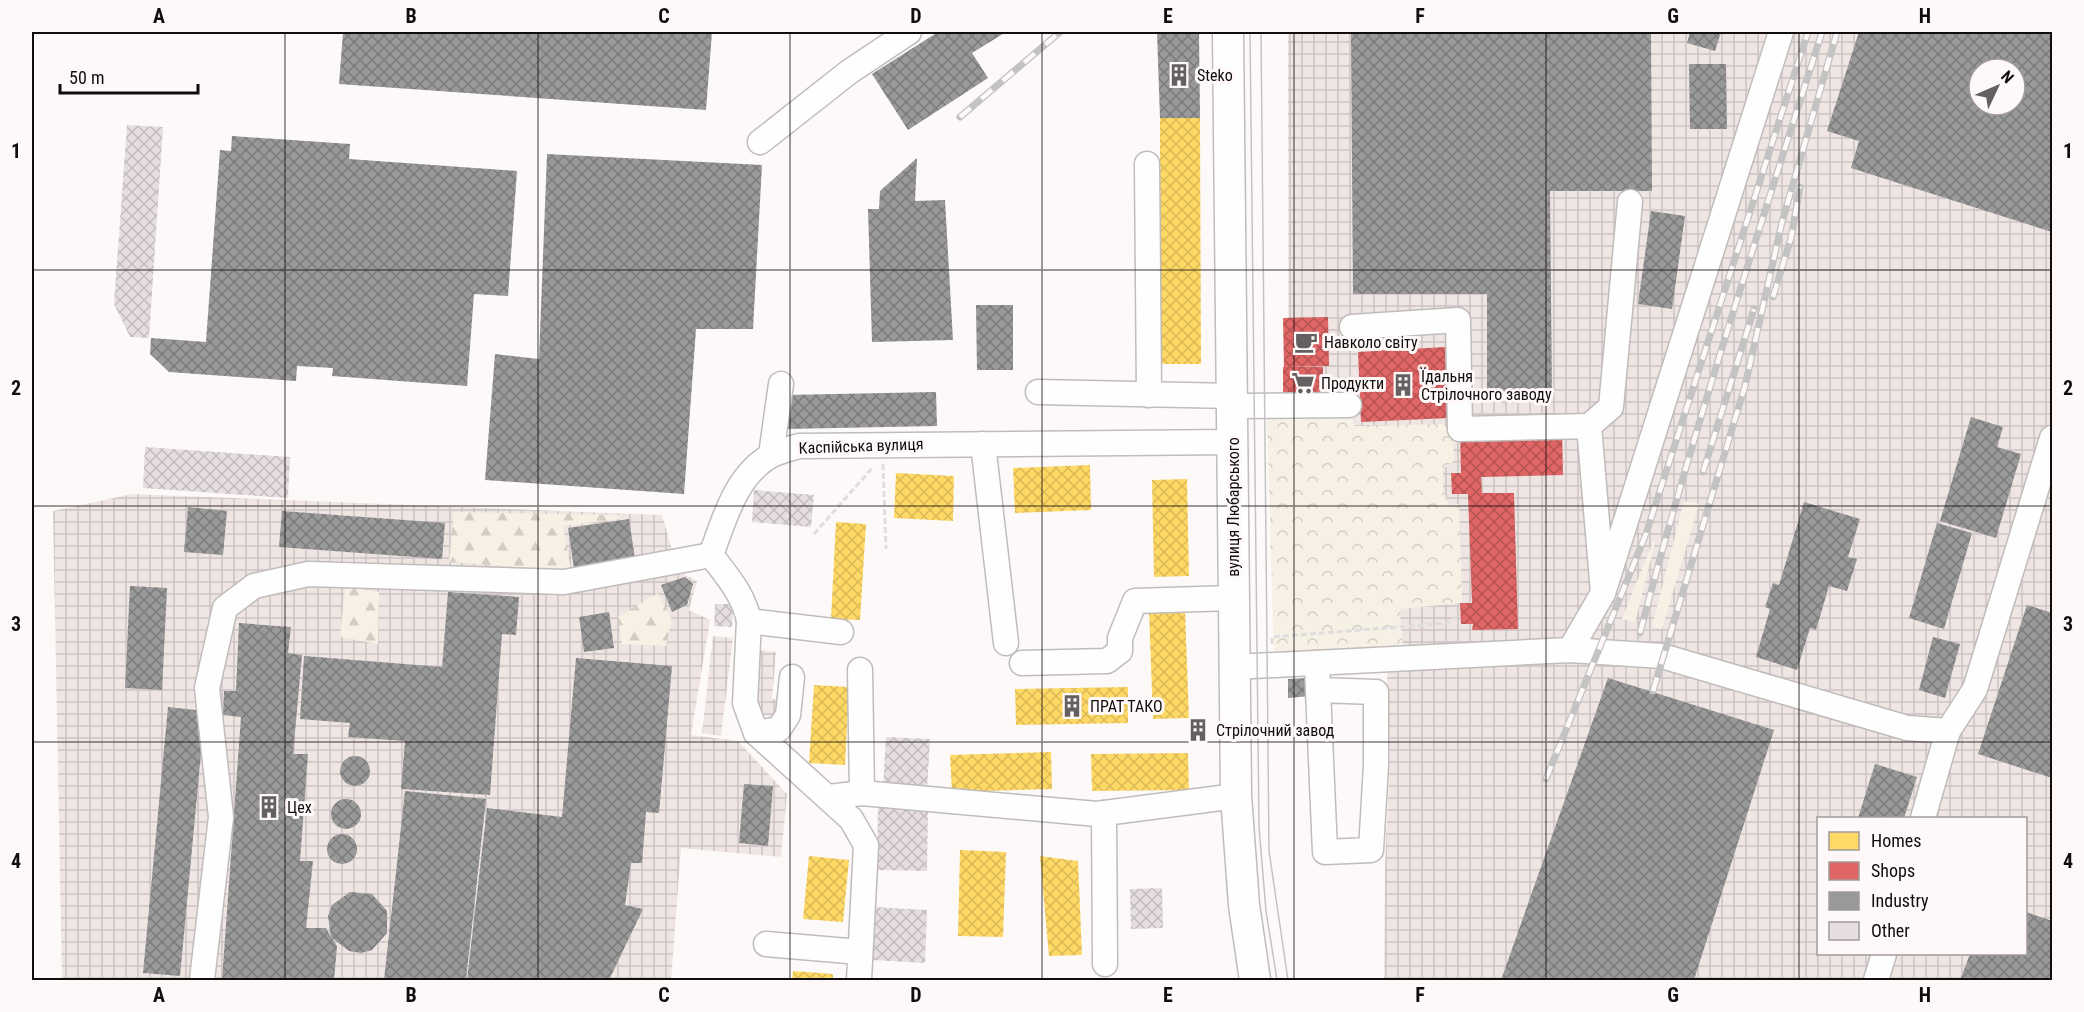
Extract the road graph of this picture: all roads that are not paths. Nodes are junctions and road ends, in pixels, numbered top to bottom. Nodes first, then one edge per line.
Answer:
1 (909, 32) edge
2 (1228, 32) edge
3 (1781, 32) edge
4 (760, 142) dead end
5 (1147, 164) dead end
6 (1630, 202) dead end
7 (1352, 327) dead end
8 (781, 384) dead end
9 (1038, 392) dead end
10 (1149, 394) junction
11 (1233, 401) junction
12 (1349, 405) dead end
13 (1589, 426) junction
14 (2052, 438) edge
15 (1233, 442) junction
16 (983, 444) junction
17 (771, 455) junction
18 (711, 555) junction
19 (1603, 593) junction
20 (1233, 598) junction
21 (749, 621) junction
22 (840, 632) dead end
23 (1006, 643) dead end
24 (1570, 650) junction
25 (1022, 663) dead end
26 (1317, 663) junction
27 (1234, 667) junction
28 (860, 670) dead end
29 (792, 677) dead end
30 (1318, 690) junction
31 (1948, 730) junction
32 (756, 733) junction
33 (862, 793) junction
34 (1236, 796) junction
35 (829, 797) junction
36 (1104, 813) junction
37 (1924, 817) edge
38 (766, 944) dead end
39 (860, 952) junction
40 (1884, 955) edge
41 (1105, 964) dead end
42 (202, 981) edge
43 (859, 981) edge
44 (1255, 981) edge
45 (1876, 981) edge

1 - 4 street
2 - 11 main road, вулиця Любарського
3 - 19 street
5 - 10 street
6 - 13 street
7 - 13 street
8 - 17 street
9 - 10 street
10 - 11 street
11 - 12 street
11 - 15 main road, вулиця Любарського
13 - 19 street
14 - 31 street
15 - 16 street, Каспійська вулиця
15 - 20 main road, вулиця Любарського
16 - 17 street, Каспійська вулиця
16 - 23 street
17 - 18 street, Каспійська вулиця
18 - 21 street
18 - 42 street
19 - 24 street
20 - 25 street
20 - 27 main road, вулиця Любарського
21 - 22 street
21 - 32 street
24 - 26 street
24 - 31 street
26 - 27 street
26 - 30 street
27 - 34 main road, вулиця Любарського
28 - 33 street
29 - 32 street
30 - 30 street
31 - 37 street
32 - 35 street
33 - 35 street
33 - 36 street
34 - 36 street
34 - 44 main road, вулиця Любарського
35 - 39 street
36 - 41 street
38 - 39 street
39 - 43 street
40 - 45 street

